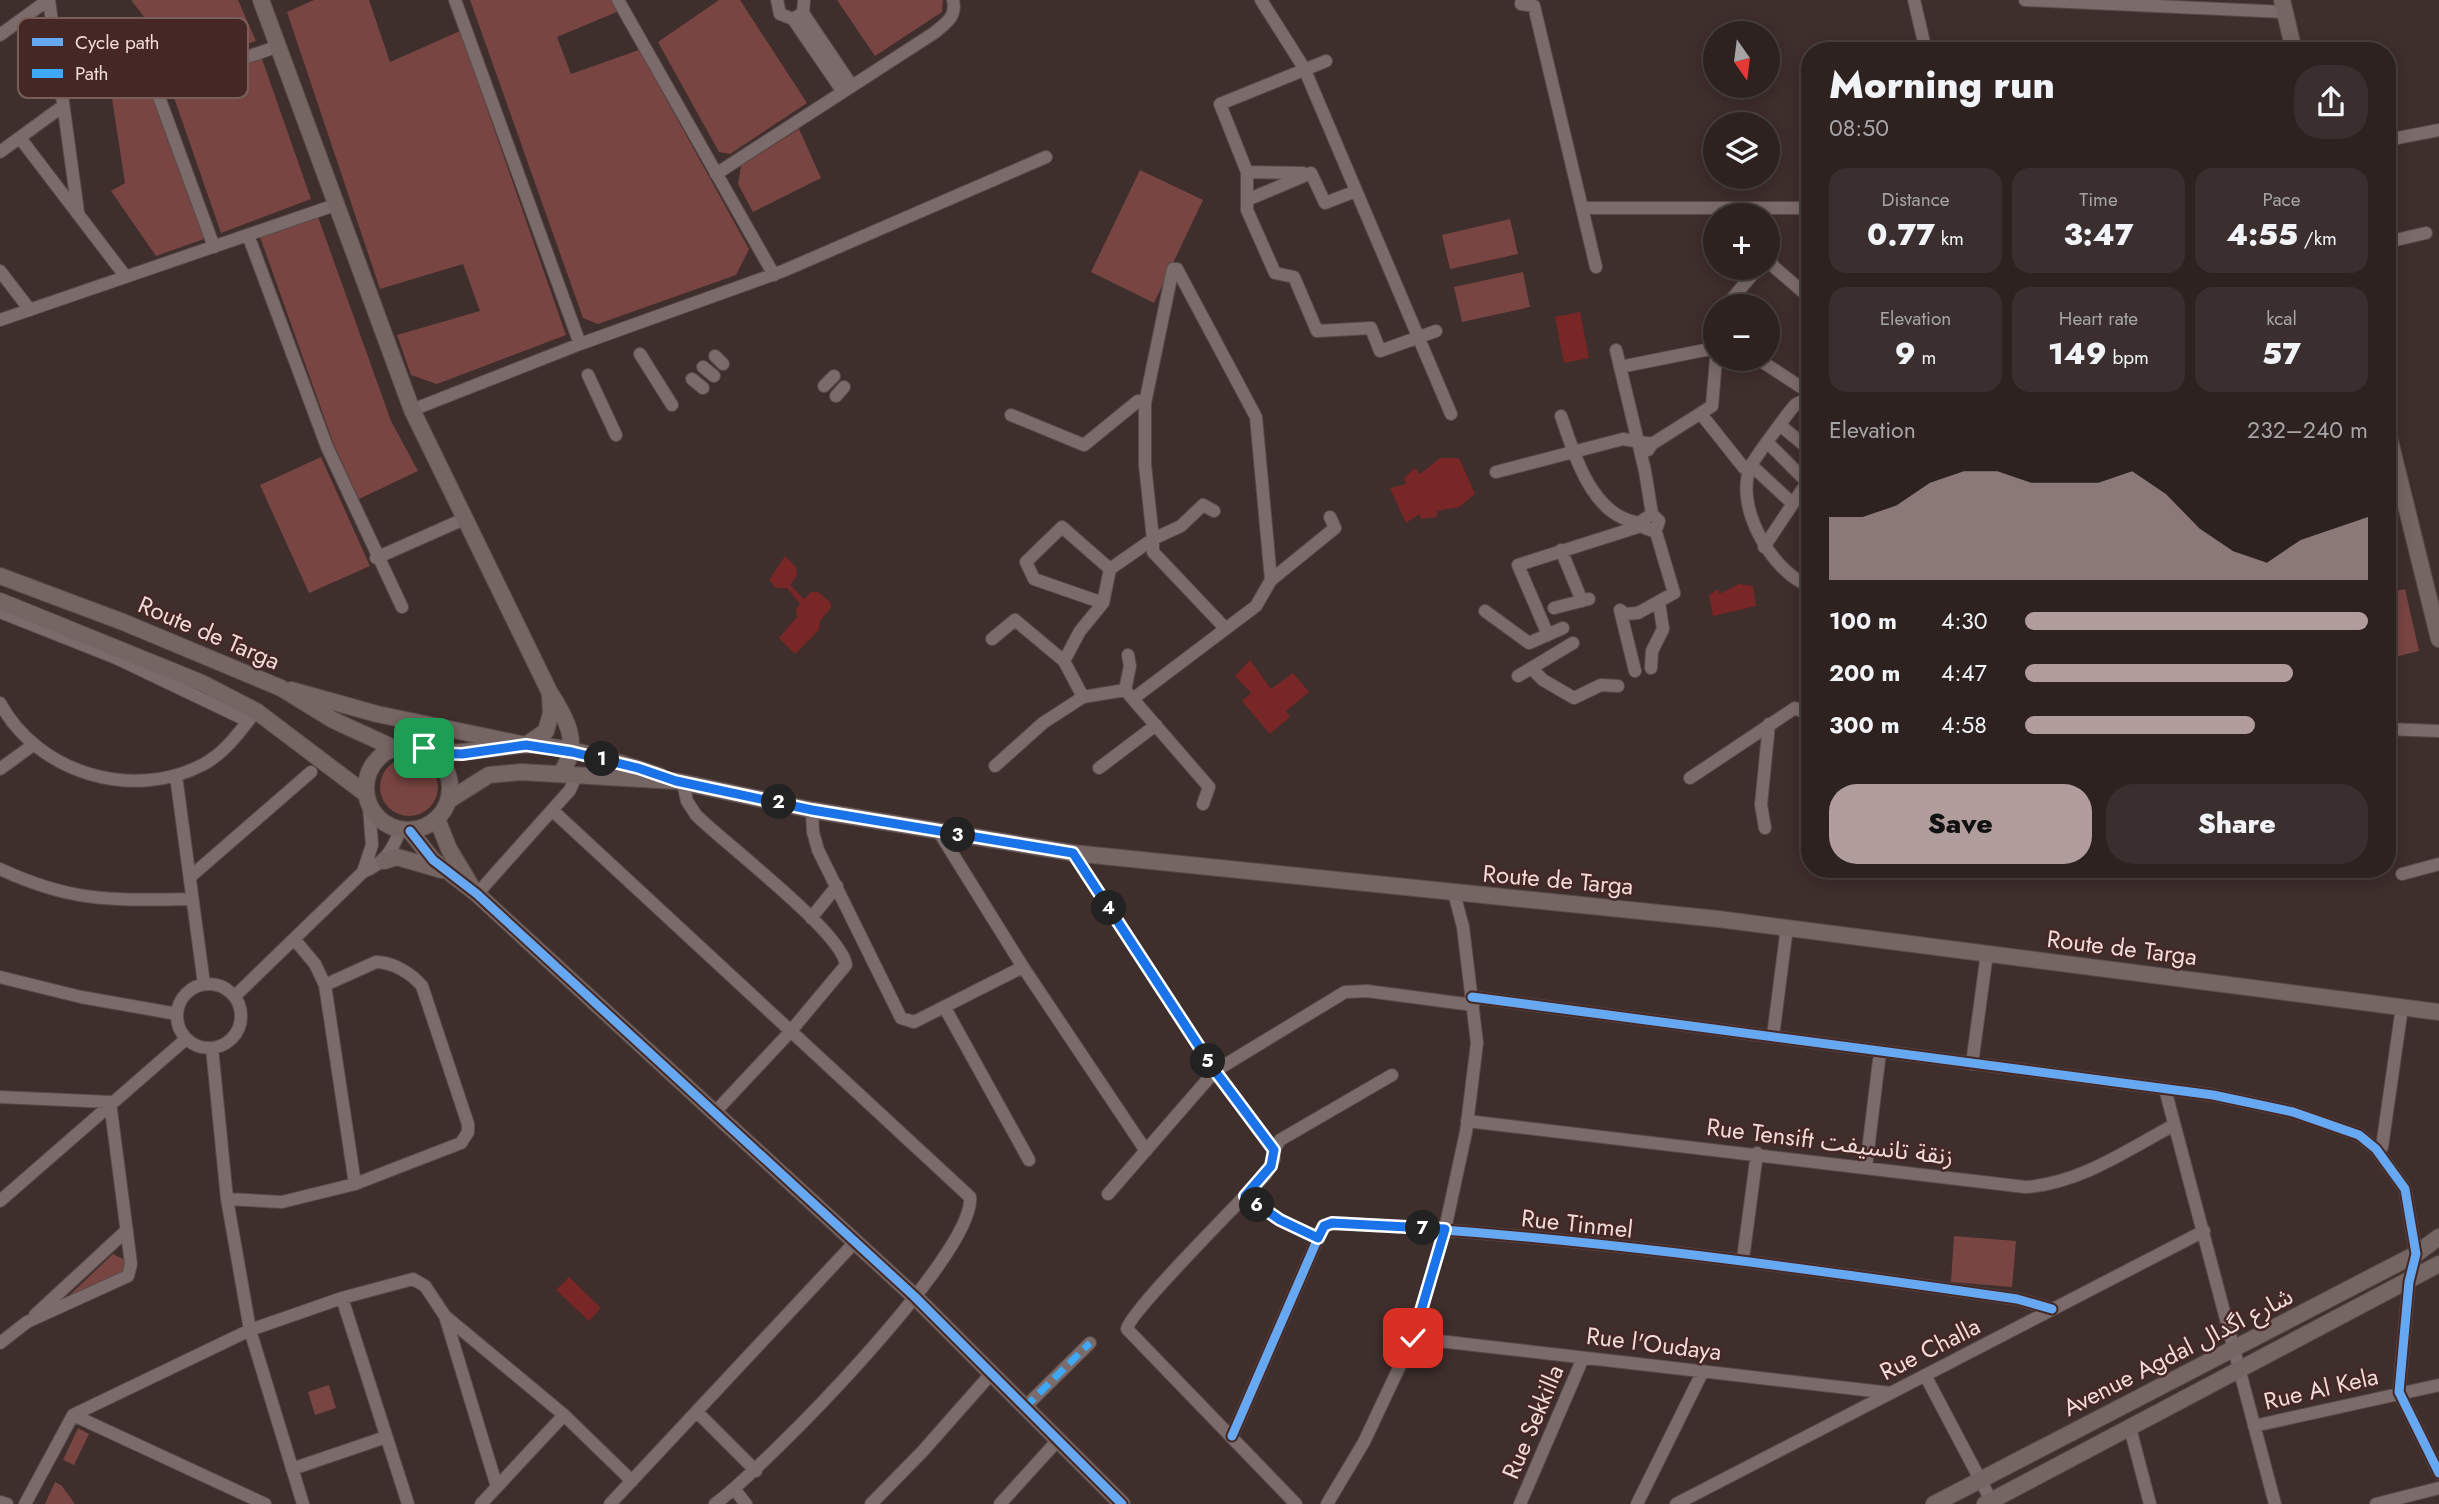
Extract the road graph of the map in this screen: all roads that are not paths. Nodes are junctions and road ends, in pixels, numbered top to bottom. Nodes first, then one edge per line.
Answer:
1 (48, 0) edge
2 (261, 0) edge
3 (455, 0) edge
4 (618, 0) edge
5 (777, 0) edge
6 (953, 0) edge
7 (1261, 0) edge
8 (1522, 0) edge
9 (1914, 0) edge
10 (2025, 0) edge
11 (2283, 6) edge
12 (800, 11) edge
13 (23, 18) edge
14 (51, 18) edge
15 (18, 22) edge
16 (0, 35) edge
17 (1924, 42) edge
18 (2292, 42) edge
19 (279, 46) junction
20 (248, 57) edge
21 (1326, 61) dead end
22 (1304, 68) junction
23 (847, 89) junction
24 (62, 98) edge
25 (159, 98) edge
26 (63, 106) junction
27 (2439, 130) edge
28 (20, 138) junction
29 (2396, 138) edge
30 (0, 152) edge
31 (1046, 157) dead end
32 (1247, 172) junction
33 (1311, 173) junction
34 (716, 174) junction
35 (1356, 191) junction
36 (1247, 200) junction
37 (335, 205) junction
38 (1583, 208) junction
39 (1801, 209) edge
40 (1780, 210) edge
41 (1703, 211) edge
42 (78, 212) junction
43 (2426, 233) dead end
44 (248, 235) junction
45 (2396, 241) edge
46 (214, 247) junction
47 (1596, 267) dead end
48 (0, 271) edge
49 (1780, 273) edge
50 (774, 275) junction
51 (127, 277) junction
52 (1748, 280) edge
53 (1801, 290) edge
54 (1736, 294) edge
55 (30, 310) junction
56 (0, 320) edge
57 (1436, 331) dead end
58 (1419, 336) junction
59 (580, 344) junction
60 (1616, 350) dead end
61 (1703, 350) edge
62 (640, 354) dead end
63 (1620, 366) junction
64 (703, 367) dead end
65 (1715, 371) edge
66 (1775, 371) edge
67 (588, 375) dead end
68 (714, 376) dead end
69 (834, 376) dead end
70 (692, 379) dead end
71 (824, 386) dead end
72 (703, 388) dead end
73 (1801, 389) edge
74 (1801, 401) edge
75 (1145, 403) junction
76 (672, 405) dead end
77 (412, 410) junction
78 (1451, 414) dead end
79 (1701, 414) junction
80 (1011, 415) dead end
81 (1561, 416) dead end
82 (1780, 425) junction
83 (616, 435) dead end
84 (1638, 442) junction
85 (1801, 442) edge
86 (1768, 443) junction
87 (1653, 444) junction
88 (1574, 452) junction
89 (1642, 458) junction
90 (1751, 465) junction
91 (1496, 472) dead end
92 (2396, 472) edge
93 (1801, 474) edge
94 (1801, 490) edge
95 (1792, 503) junction
96 (1214, 511) dead end
97 (1330, 517) dead end
98 (464, 519) junction
99 (1648, 523) junction
100 (1153, 539) junction
101 (1763, 547) junction
102 (1561, 550) junction
103 (376, 558) junction
104 (1110, 569) junction
105 (0, 576) edge
106 (1271, 580) junction
107 (1801, 583) edge
108 (0, 601) edge
109 (1659, 602) junction
110 (1102, 603) junction
111 (401, 607) dead end
112 (1554, 608) dead end
113 (1485, 611) dead end
114 (0, 612) edge
115 (1225, 628) junction
116 (1563, 628) dead end
117 (1548, 635) junction
118 (992, 639) dead end
119 (2439, 639) edge
120 (1573, 643) dead end
121 (1128, 655) dead end
122 (1064, 661) junction
123 (1531, 668) junction
124 (1651, 668) dead end
125 (1635, 671) dead end
126 (1518, 676) dead end
127 (1618, 686) dead end
128 (281, 688) junction
129 (550, 693) junction
130 (1130, 694) junction
131 (1083, 697) junction
132 (0, 703) edge
133 (1801, 711) edge
134 (252, 716) junction
135 (1769, 724) junction
136 (1156, 725) junction
137 (2396, 729) edge
138 (2439, 731) edge
139 (33, 745) junction
140 (526, 745) junction
141 (394, 748) junction
142 (572, 752) junction
143 (432, 753) junction
144 (995, 766) dead end
145 (1100, 768) dead end
146 (0, 769) edge
147 (311, 772) dead end
148 (568, 775) junction
149 (176, 776) junction
150 (1690, 778) dead end
151 (679, 782) junction
152 (449, 800) junction
153 (368, 801) junction
154 (1203, 804) dead end
155 (552, 810) junction
156 (812, 810) junction
157 (437, 819) junction
158 (1765, 828) dead end
159 (405, 830) junction
160 (939, 832) junction
161 (1073, 853) junction
162 (384, 861) junction
163 (2439, 864) edge
164 (0, 869) edge
165 (363, 872) junction
166 (448, 872) junction
167 (2402, 874) dead end
168 (190, 877) junction
169 (837, 886) junction
170 (1454, 893) junction
171 (477, 894) junction
172 (192, 899) junction
173 (811, 918) junction
174 (1787, 927) junction
175 (860, 937) junction
176 (294, 939) junction
177 (843, 953) junction
178 (1987, 953) junction
179 (1023, 967) junction
180 (0, 976) edge
181 (204, 984) junction
182 (325, 985) junction
183 (235, 996) junction
184 (1473, 1001) junction
185 (2402, 1007) junction
186 (945, 1008) junction
187 (2439, 1012) edge
188 (177, 1014) junction
189 (790, 1032) junction
190 (1773, 1036) junction
191 (186, 1039) junction
192 (212, 1048) junction
193 (1880, 1052) junction
194 (1972, 1064) junction
195 (1215, 1071) junction
196 (1392, 1075) dead end
197 (2165, 1088) junction
198 (0, 1097) edge
199 (110, 1102) junction
200 (716, 1111) junction
201 (1467, 1121) junction
202 (2174, 1125) junction
203 (2382, 1147) dead end
204 (1274, 1150) junction
205 (1146, 1151) junction
206 (1757, 1153) junction
207 (1029, 1160) dead end
208 (1866, 1167) junction
209 (355, 1184) junction
210 (1108, 1194) dead end
211 (1245, 1196) junction
212 (227, 1199) junction
213 (0, 1200) edge
214 (1445, 1229) junction
215 (127, 1230) junction
216 (2204, 1231) junction
217 (2439, 1237) edge
218 (1318, 1238) junction
219 (856, 1241) junction
220 (2416, 1254) junction
221 (1744, 1259) junction
222 (2439, 1265) edge
223 (2409, 1282) junction
224 (914, 1296) junction
225 (342, 1298) junction
226 (2052, 1309) junction
227 (445, 1316) junction
228 (27, 1322) junction
229 (250, 1330) junction
230 (1413, 1338) junction
231 (1090, 1342) dead end
232 (0, 1343) edge
233 (2234, 1348) junction
234 (1583, 1357) junction
235 (2242, 1370) junction
236 (1703, 1371) junction
237 (990, 1375) junction
238 (1925, 1375) junction
239 (2439, 1385) edge
240 (2399, 1392) junction
241 (1891, 1393) junction
242 (1024, 1408) junction
243 (697, 1412) junction
244 (73, 1415) junction
245 (564, 1415) junction
246 (2254, 1426) junction
247 (2130, 1428) junction
248 (1232, 1436) junction
249 (386, 1437) junction
250 (1058, 1440) junction
251 (292, 1469) junction
252 (756, 1471) junction
253 (2439, 1473) edge
254 (1980, 1480) junction
255 (632, 1481) junction
256 (497, 1487) junction
257 (2439, 1488) edge
258 (734, 1490) junction
259 (0, 1502) edge
260 (1684, 1502) edge
261 (1990, 1503) edge
262 (8, 1504) edge
263 (25, 1504) edge
264 (265, 1504) edge
265 (303, 1504) edge
266 (408, 1504) edge
267 (481, 1504) edge
268 (610, 1504) edge
269 (715, 1504) edge
270 (746, 1504) edge
271 (871, 1504) edge
272 (1000, 1504) edge
273 (1122, 1504) edge
274 (1296, 1504) edge
275 (1327, 1504) edge
276 (1520, 1504) edge
277 (1637, 1504) edge
278 (1934, 1504) edge
279 (2150, 1504) edge
280 (2275, 1504) edge
281 (2376, 1504) edge

1 - 13 street
1 - 14 street
2 - 19 main road
3 - 59 street
4 - 34 street
5 - 12 street
6 - 23 street
7 - 22 street
8 - 38 street
9 - 17 street
10 - 11 street
11 - 18 main road
12 - 23 street
15 - 16 street
19 - 20 street
19 - 37 main road
21 - 22 street
22 - 32 street
22 - 35 street
23 - 34 street
24 - 26 street
25 - 46 street
26 - 28 street
26 - 42 street
27 - 29 street
28 - 30 street
28 - 42 street
31 - 50 street
32 - 33 street
32 - 36 street
33 - 35 street
33 - 36 street
34 - 50 street
35 - 58 street
36 - 58 street
37 - 44 street
37 - 77 main road
38 - 41 street
38 - 47 street
39 - 40 street
42 - 51 street
43 - 45 street
44 - 46 street
44 - 103 street
46 - 51 street
48 - 55 street
49 - 53 street
50 - 59 street
51 - 55 street
52 - 54 street
55 - 56 street
57 - 58 street
58 - 78 street
59 - 77 street
60 - 63 street
61 - 63 street
62 - 76 street
63 - 84 street
64 - 68 street
65 - 79 street
66 - 73 street
67 - 83 street
69 - 71 street
70 - 72 street
74 - 82 street
75 - 80 street
75 - 100 street
75 - 106 street
77 - 98 main road
79 - 87 street
79 - 90 street
81 - 88 street
82 - 85 street
82 - 86 street
84 - 87 street
84 - 88 street
84 - 89 street
86 - 90 street
86 - 93 street
87 - 89 street
88 - 91 street
88 - 99 street
89 - 99 street
90 - 95 street
90 - 101 street
92 - 119 main road
94 - 95 street
95 - 101 street
96 - 100 street
97 - 106 street
98 - 103 street
98 - 129 main road
99 - 102 street
99 - 109 street
100 - 104 street
100 - 115 street
101 - 107 street
102 - 112 street
102 - 117 street
103 - 111 street
104 - 110 street
104 - 110 street
105 - 128 main road, Route de Targa
106 - 115 street
108 - 134 main road, Route de Targa
109 - 124 street
109 - 125 street
110 - 122 street
113 - 117 street
114 - 134 street
115 - 130 street
116 - 117 street
118 - 122 street
120 - 123 street
121 - 130 street
122 - 131 street
123 - 126 street
123 - 127 street
128 - 140 main road
128 - 141 main road, Route de Targa
129 - 140 main road
129 - 142 main road
130 - 131 street
130 - 136 street
131 - 144 street
132 - 139 street
133 - 135 street
134 - 149 street
134 - 153 main road, Route de Targa
135 - 150 street
135 - 158 street
136 - 145 street
136 - 154 street
137 - 138 street
139 - 146 street
139 - 149 street
140 - 142 main road, Route de Targa
140 - 143 main road, Route de Targa
141 - 143 main road
141 - 153 main road
142 - 148 main road
142 - 151 main road, Route de Targa
143 - 152 main road
147 - 168 street
148 - 151 main road, Route de Targa
148 - 152 main road, Route de Targa
148 - 155 street
149 - 168 street
151 - 156 main road, Route de Targa
151 - 173 street
152 - 157 main road
153 - 159 main road
153 - 165 street
155 - 171 street
155 - 189 street
156 - 160 main road, Route de Targa
156 - 169 street
157 - 159 main road
157 - 171 main road
159 - 162 street
159 - 166 main road
160 - 161 main road, Route de Targa
160 - 179 street
161 - 170 main road, Route de Targa
161 - 195 street
162 - 165 street
162 - 166 main road
163 - 167 street
164 - 172 street
165 - 176 street
166 - 171 main road
168 - 172 street
169 - 173 street
169 - 175 street
170 - 174 main road, Route de Targa
170 - 184 street
171 - 200 main road
172 - 181 street
173 - 177 street
174 - 178 main road, Route de Targa
174 - 190 street
175 - 177 street
175 - 186 street
176 - 182 street
176 - 183 street
177 - 189 street
178 - 185 main road, Route de Targa
178 - 194 street
179 - 186 street
179 - 205 street
180 - 188 street
181 - 183 street
181 - 188 street
182 - 209 street
182 - 209 street
183 - 192 street
184 - 190 street
184 - 195 street
184 - 201 street
185 - 187 main road, Route de Targa
185 - 203 street
186 - 207 street
188 - 191 street
189 - 200 street
189 - 224 street
190 - 193 street
191 - 192 street
191 - 199 street
192 - 212 street
193 - 194 street
193 - 208 street
194 - 197 street
195 - 204 street
195 - 205 street
196 - 204 street
197 - 202 street
197 - 220 street
198 - 199 street
199 - 213 street
199 - 215 street
200 - 219 main road
201 - 206 street, Rue Tensift زنقة تانسيفت
201 - 214 street
202 - 208 street, Rue Tensift زنقة تانسيفت
202 - 216 street
204 - 211 street
205 - 210 street
206 - 208 street, Rue Tensift زنقة تانسيفت
206 - 221 street
209 - 212 street
211 - 218 street
211 - 248 street
212 - 229 street
214 - 218 street, Rue Tinmel
214 - 221 street, Rue Tinmel
214 - 230 street
215 - 228 street
215 - 228 street
216 - 226 street, Rue Challa
216 - 233 street
217 - 220 main road, Avenue Agdal شارع اگدال
218 - 248 street
219 - 224 main road
219 - 243 street
220 - 223 street
220 - 233 main road, Avenue Agdal شارع اگدال
221 - 226 street, Rue Tinmel
222 - 223 main road, Avenue Agdal شارع اگدال
223 - 235 main road, Avenue Agdal شارع اگدال
223 - 240 street
224 - 237 main road
224 - 252 street
225 - 227 street
225 - 229 street
225 - 249 street
226 - 238 street, Rue Challa
227 - 245 street
227 - 256 street
228 - 232 street
229 - 244 street
229 - 251 street
230 - 234 street, Rue l'Oudaya
230 - 275 street
231 - 242 street
233 - 235 street
233 - 254 main road, Avenue Agdal شارع اگدال
234 - 236 street, Rue l'Oudaya
234 - 276 street, Rue Sekkilla
235 - 246 street
235 - 247 main road, Avenue Agdal شارع اگدال
236 - 241 street, Rue l'Oudaya
236 - 277 street
237 - 242 main road
237 - 271 street
238 - 241 street, Rue Challa
238 - 254 street
239 - 240 street, Rue Al Kela
240 - 246 street, Rue Al Kela
240 - 253 street
241 - 260 street, Rue Challa
242 - 250 main road
243 - 252 street
243 - 255 street
244 - 263 street
244 - 264 street
245 - 255 street
245 - 256 street
246 - 280 street
247 - 261 main road, Avenue Agdal شارع اگدال
247 - 279 street
248 - 274 street
249 - 251 street
249 - 266 street
250 - 272 street
250 - 273 main road
251 - 265 street
252 - 258 street
254 - 261 street
254 - 278 main road, Avenue Agdal شارع اگدال
255 - 268 street
256 - 267 street
257 - 281 street
258 - 269 street
258 - 270 street
259 - 262 street

